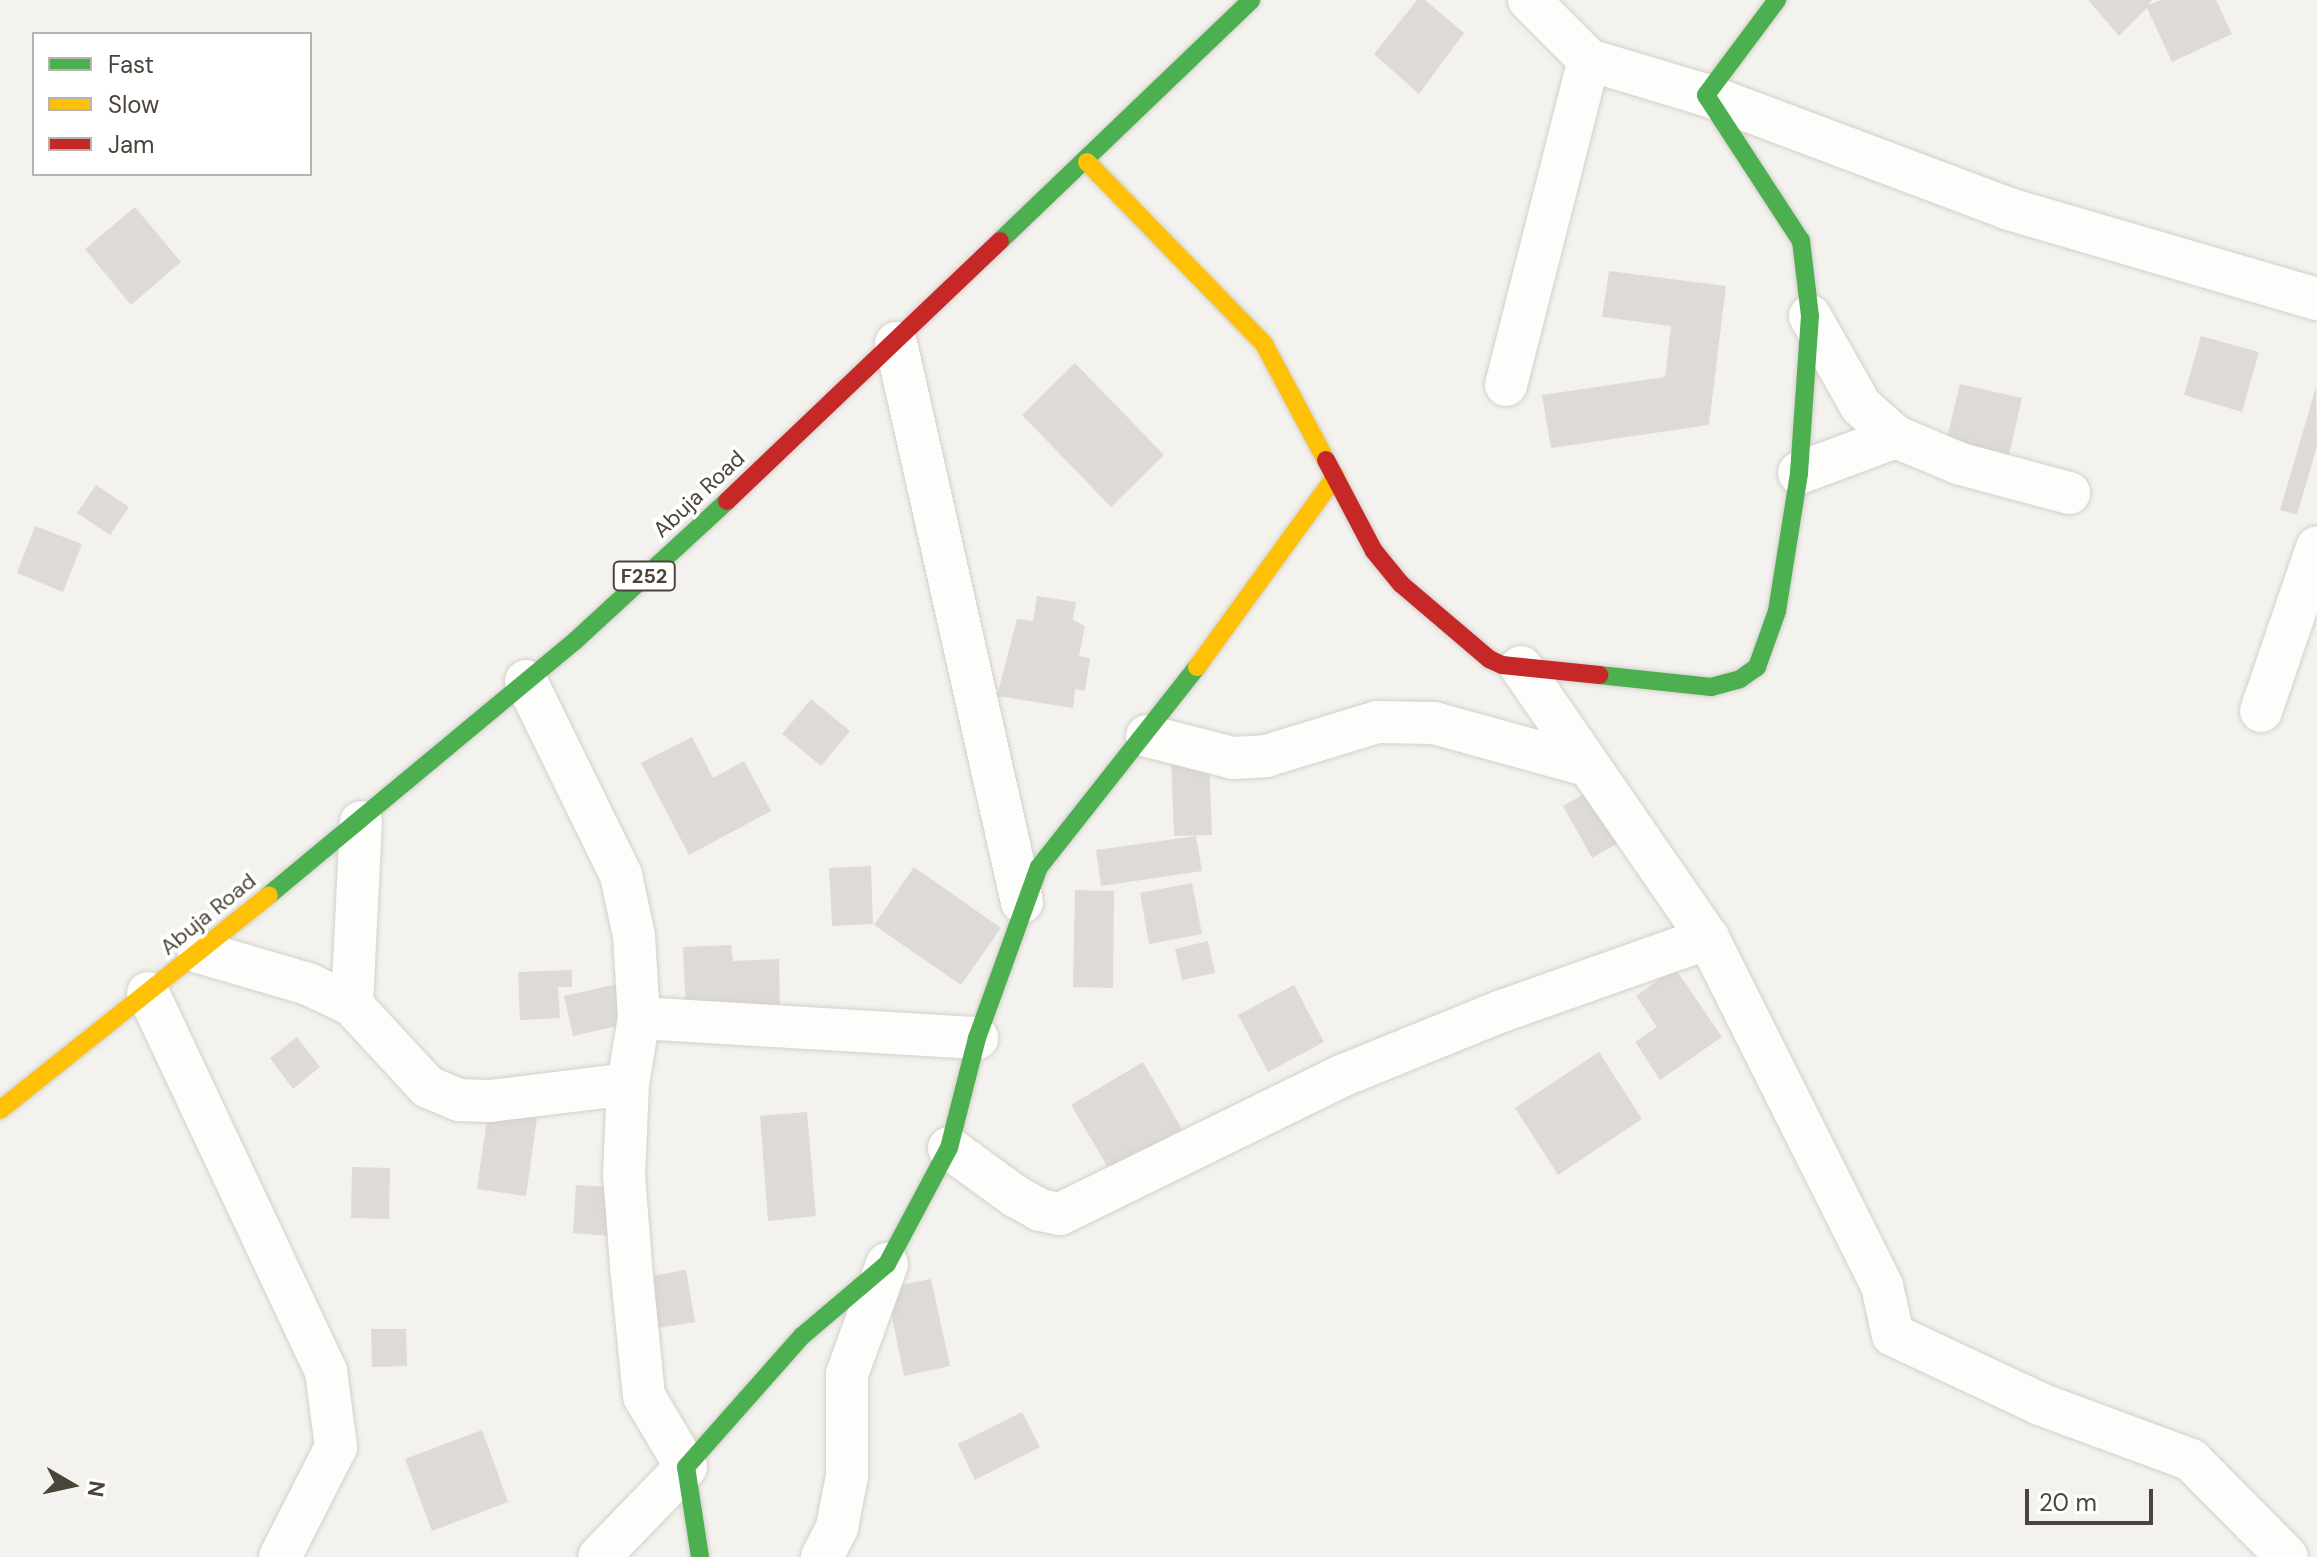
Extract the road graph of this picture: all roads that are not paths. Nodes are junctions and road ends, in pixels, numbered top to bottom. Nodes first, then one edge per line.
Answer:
1 (1251, 0) edge
2 (1529, 0) edge
3 (1777, 0) edge
4 (1589, 60) junction
5 (1706, 95) junction
6 (1087, 162) junction
7 (2317, 299) edge
8 (1810, 316) junction
9 (896, 343) junction
10 (1506, 385) dead end
11 (1896, 437) junction
12 (1799, 473) junction
13 (1336, 476) junction
14 (2069, 493) dead end
15 (2317, 547) edge
16 (1521, 667) junction
17 (526, 681) junction
18 (2261, 711) dead end
19 (1147, 736) junction
20 (1583, 764) junction
21 (361, 822) junction
22 (1022, 902) junction
23 (1708, 938) junction
24 (199, 952) junction
25 (148, 993) junction
26 (352, 1005) junction
27 (639, 1018) junction
28 (977, 1038) junction
29 (628, 1084) junction
30 (0, 1110) edge
31 (949, 1148) junction
32 (887, 1264) junction
33 (686, 1467) junction
34 (280, 1557) edge
35 (599, 1557) edge
36 (700, 1557) edge
37 (822, 1557) edge
38 (2287, 1557) edge

1 - 6 street, Abuja Road / F252
2 - 4 street
3 - 5 street
4 - 5 street
4 - 10 street
5 - 7 street
5 - 8 street
6 - 9 street, Abuja Road / F252
6 - 13 street
8 - 11 street
8 - 12 street
9 - 17 street, Abuja Road / F252
9 - 22 street
11 - 12 street
11 - 14 street
12 - 16 street
13 - 16 street
13 - 19 street
15 - 18 street
16 - 20 street
17 - 21 street, Abuja Road / F252
17 - 27 street
19 - 20 street
19 - 22 street
20 - 23 street
21 - 24 street, Abuja Road / F252
21 - 26 street
22 - 28 street
23 - 31 street
23 - 38 street
24 - 25 street, Abuja Road / F252
24 - 26 street
25 - 30 street, Abuja Road / F252
25 - 34 street
26 - 29 street
27 - 28 street
27 - 29 street
28 - 31 street
29 - 33 street
31 - 32 street
32 - 33 street
32 - 37 street
33 - 35 street
33 - 36 street

